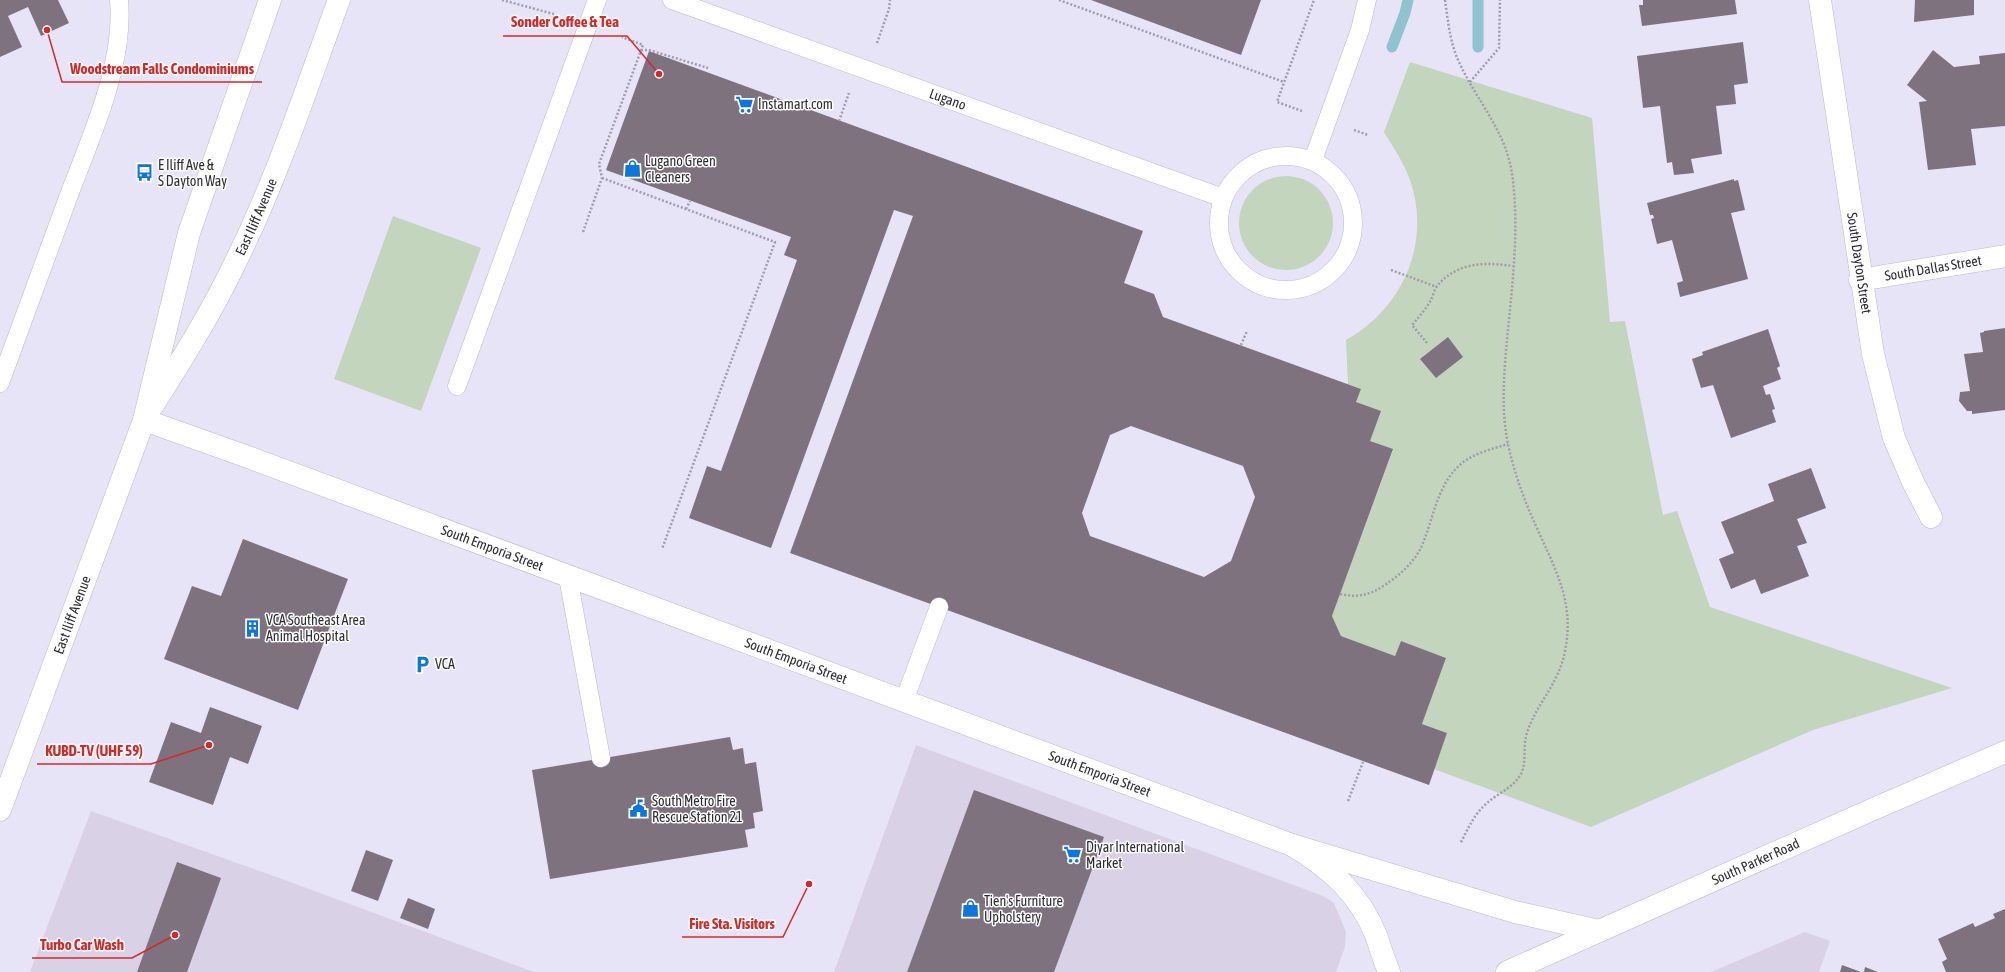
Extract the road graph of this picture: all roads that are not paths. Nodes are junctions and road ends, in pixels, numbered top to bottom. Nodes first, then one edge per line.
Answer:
1 (119, 0) edge
2 (270, 0) edge
3 (339, 0) edge
4 (597, 0) edge
5 (672, 0) edge
6 (1366, 0) edge
7 (1820, 0) edge
8 (1313, 160) junction
9 (1223, 198) junction
10 (2005, 256) edge
11 (1860, 280) junction
12 (0, 382) edge
13 (457, 386) dead end
14 (144, 420) junction
15 (1931, 517) dead end
16 (568, 577) junction
17 (939, 607) dead end
18 (904, 701) junction
19 (2005, 752) edge
20 (601, 758) dead end
21 (0, 810) edge
22 (1292, 845) junction
23 (1599, 931) junction
24 (1389, 972) edge
25 (1507, 972) edge

1 - 12 lane
2 - 14 main road, East Iliff Avenue
3 - 14 main road, East Iliff Avenue
4 - 13 lane
5 - 9 lane, Lugano
6 - 8 lane
7 - 11 main road, South Dayton Street
8 - 9 lane
8 - 9 lane
10 - 11 main road, South Dallas Street
11 - 15 main road, South Dayton Street
14 - 16 main road, South Emporia Street
14 - 21 main road, East Iliff Avenue
16 - 18 main road, South Emporia Street
16 - 20 lane
17 - 18 lane
18 - 22 main road, South Emporia Street
19 - 23 main road, South Parker Road
22 - 23 main road
22 - 24 main road, South Emporia Street
23 - 25 main road, South Parker Road

